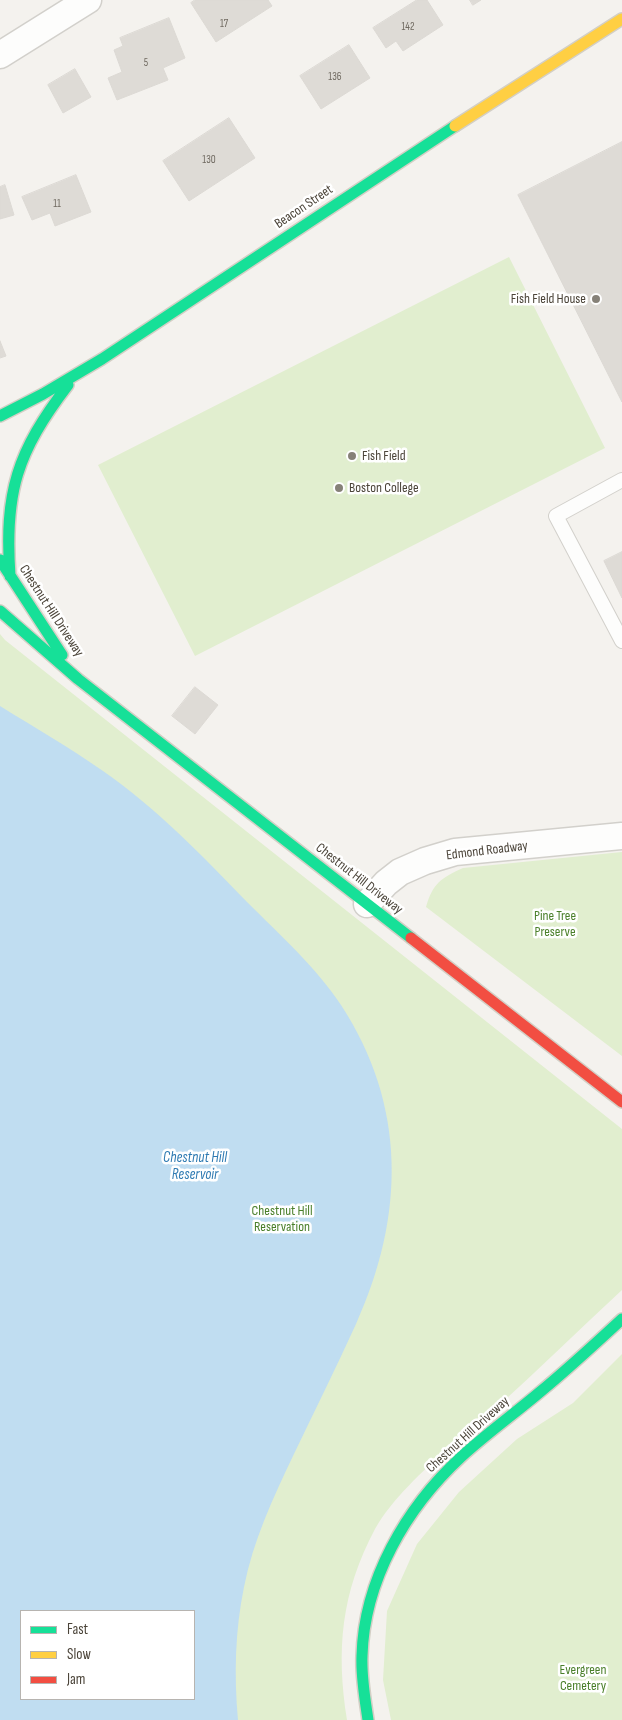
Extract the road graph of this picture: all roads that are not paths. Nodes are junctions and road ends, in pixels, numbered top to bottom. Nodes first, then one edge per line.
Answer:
1 (88, 0) edge
2 (622, 19) edge
3 (0, 55) edge
4 (75, 376) junction
5 (0, 416) edge
6 (622, 480) edge
7 (0, 560) edge
8 (10, 576) junction
9 (0, 611) edge
10 (622, 641) edge
11 (78, 679) junction
12 (622, 836) edge
13 (367, 904) junction
14 (622, 1102) edge
15 (622, 1319) edge
16 (368, 1720) edge

1 - 3 street
2 - 4 main road, Beacon Street
4 - 5 main road, Beacon Street
4 - 8 main road
6 - 10 lane
7 - 8 main road, Chestnut Hill Driveway
8 - 11 main road, Chestnut Hill Driveway
9 - 11 main road, Chestnut Hill Driveway
11 - 13 main road, Chestnut Hill Driveway
12 - 13 street, Edmond Roadway
13 - 14 main road, Chestnut Hill Driveway
15 - 16 main road, Chestnut Hill Driveway

